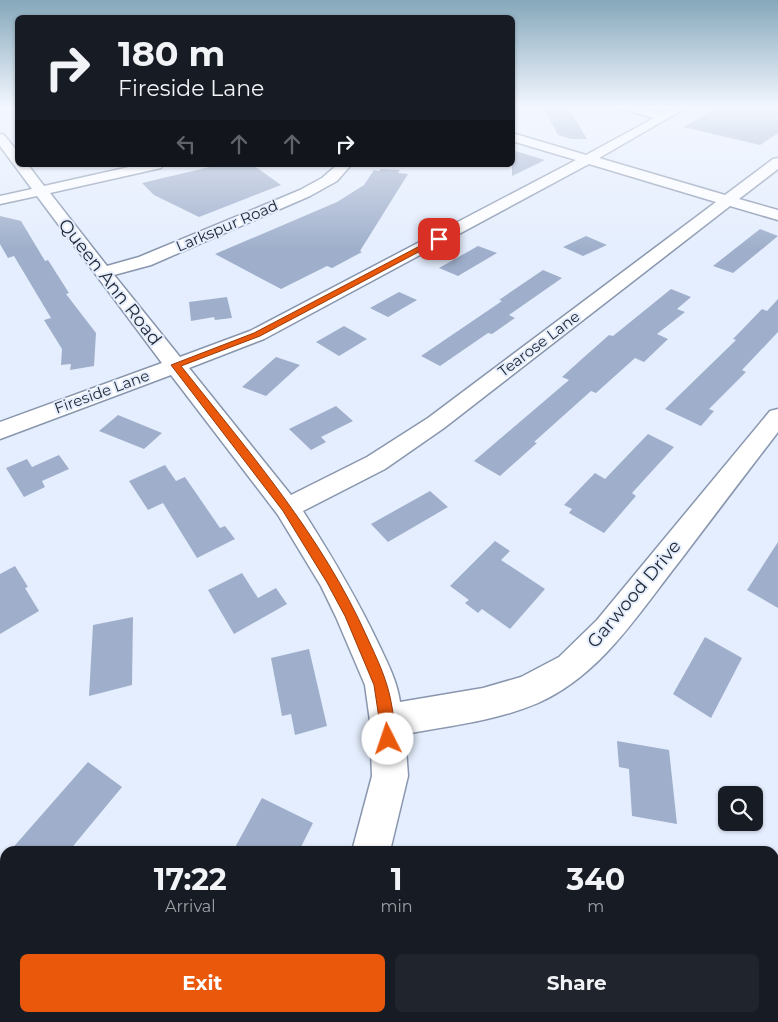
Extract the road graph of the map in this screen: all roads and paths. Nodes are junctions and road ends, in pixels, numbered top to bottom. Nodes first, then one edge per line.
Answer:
1 (568, 154) edge
2 (596, 154) edge
3 (586, 159) junction
4 (778, 162) edge
5 (23, 167) edge
6 (147, 167) edge
7 (342, 167) edge
8 (41, 191) junction
9 (0, 200) edge
10 (729, 200) junction
11 (778, 215) edge
12 (103, 273) junction
13 (176, 365) junction
14 (778, 416) edge
15 (0, 431) edge
16 (287, 508) junction
17 (387, 721) junction
18 (372, 846) edge

1 - 3 street
2 - 3 street, Fireside Lane
3 - 10 street
3 - 13 street, Fireside Lane
4 - 10 street, Tearose Lane
5 - 8 street, Queen Ann Road
6 - 8 street
7 - 12 street, Larkspur Road
8 - 9 street
8 - 12 street, Queen Ann Road
10 - 11 street
10 - 16 street, Tearose Lane
12 - 13 street, Queen Ann Road
13 - 15 street, Fireside Lane
13 - 16 street, Queen Ann Road
14 - 17 street, Garwood Drive
16 - 17 street, Queen Ann Road
17 - 18 street, Queen Ann Road

